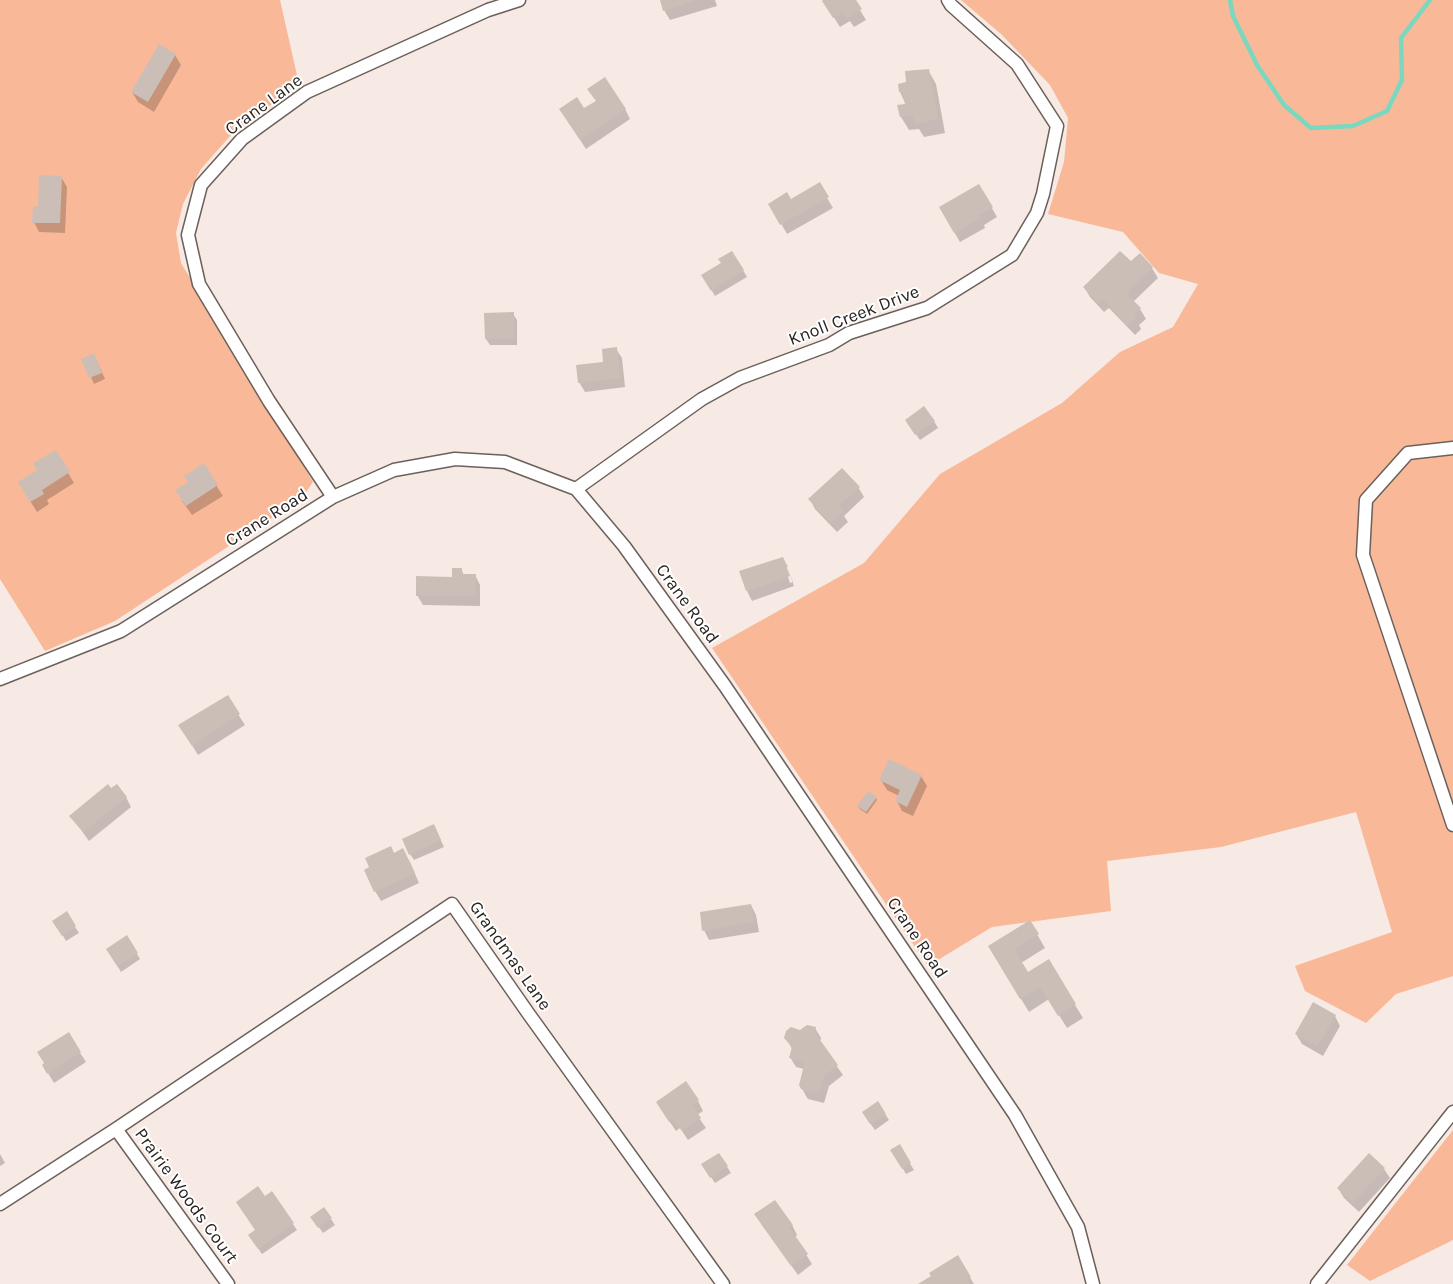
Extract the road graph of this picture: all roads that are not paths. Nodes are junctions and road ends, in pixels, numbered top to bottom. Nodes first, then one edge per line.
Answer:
1 (519, 0) edge
2 (948, 0) edge
3 (1453, 448) edge
4 (576, 488) junction
5 (333, 497) junction
6 (0, 679) edge
7 (1453, 825) edge
8 (1453, 1112) edge
9 (116, 1129) junction
10 (0, 1204) edge
11 (228, 1284) edge
12 (723, 1284) edge
13 (1093, 1284) edge
14 (1317, 1284) edge

1 - 5 street, Crane Lane
2 - 4 street, Knoll Creek Drive
3 - 7 street
4 - 5 street, Crane Road
4 - 13 street, Crane Road
5 - 6 street, Crane Road
8 - 14 street
9 - 10 street
9 - 11 street, Prairie Woods Court
9 - 12 street, Grandmas Lane

